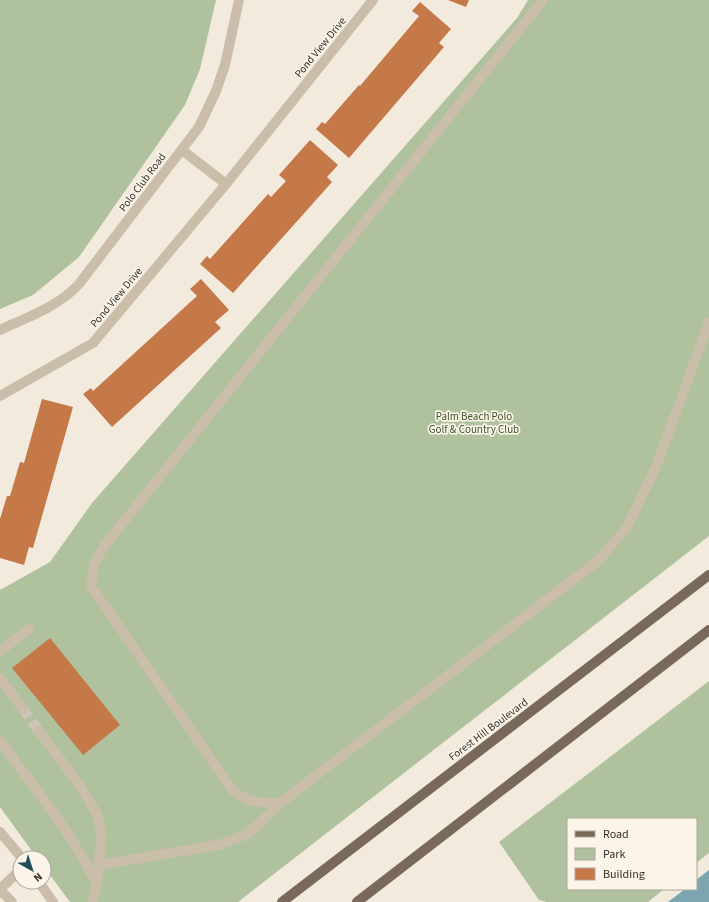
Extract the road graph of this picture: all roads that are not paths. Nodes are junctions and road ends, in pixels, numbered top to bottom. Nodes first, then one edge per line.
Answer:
1 (239, 0) edge
2 (373, 0) edge
3 (543, 0) edge
4 (182, 150) junction
5 (226, 184) junction
6 (709, 322) edge
7 (0, 330) edge
8 (0, 396) edge
9 (709, 575) edge
10 (29, 629) dead end
11 (709, 630) edge
12 (0, 650) edge
13 (0, 678) edge
14 (23, 709) tunnel mouth
15 (39, 731) tunnel mouth
16 (0, 741) edge
17 (279, 804) junction
18 (0, 832) edge
19 (15, 850) edge
20 (99, 865) junction
21 (12, 878) edge
22 (97, 886) junction
23 (0, 889) edge
24 (45, 890) edge
25 (12, 902) edge
26 (53, 902) edge
27 (92, 902) edge
28 (282, 902) edge
29 (357, 902) edge

1 - 4 street, Polo Club Road
2 - 5 street, Pond View Drive
3 - 17 street
4 - 5 street
4 - 7 street, Polo Club Road
5 - 8 street, Pond View Drive
6 - 17 street
9 - 28 main road, Forest Hill Boulevard
10 - 12 street
11 - 29 main road
13 - 14 street
15 - 20 street
16 - 22 street
17 - 20 street
18 - 19 street
20 - 22 street
21 - 23 street
22 - 27 street
23 - 25 street
24 - 26 street

